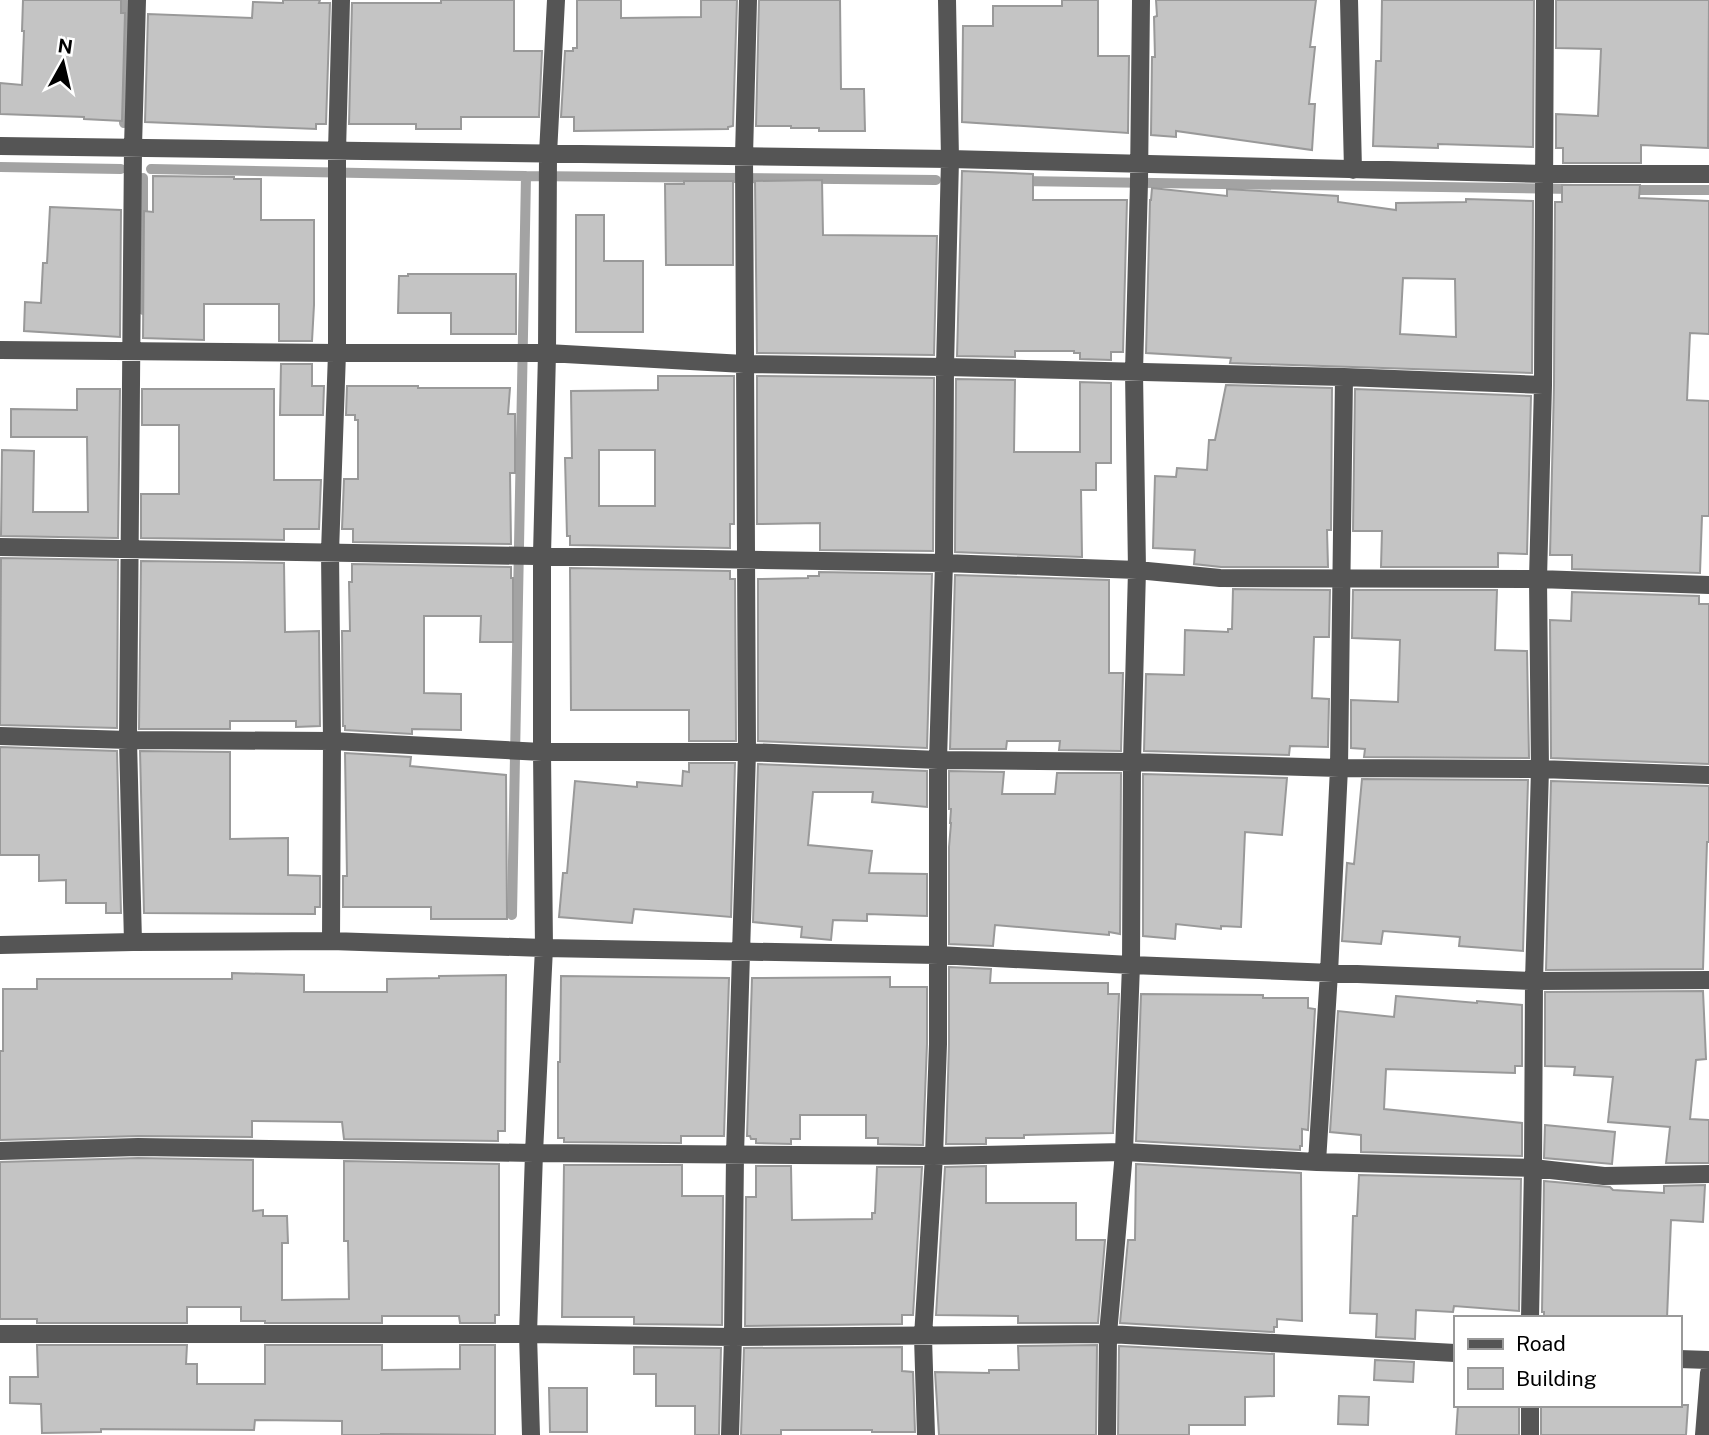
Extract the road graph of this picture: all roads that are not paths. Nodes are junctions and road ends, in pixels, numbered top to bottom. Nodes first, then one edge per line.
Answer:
1 (137, 0) edge
2 (341, 0) edge
3 (556, 0) edge
4 (748, 0) edge
5 (947, 0) edge
6 (1142, 0) edge
7 (1349, 0) edge
8 (1545, 0) edge
9 (0, 146) edge
10 (133, 147) junction
11 (337, 151) junction
12 (548, 154) junction
13 (744, 156) junction
14 (950, 159) junction
15 (1140, 164) junction
16 (1353, 170) junction
17 (1545, 174) junction
18 (1709, 174) edge
19 (0, 350) edge
20 (131, 350) junction
21 (337, 353) junction
22 (547, 353) junction
23 (744, 364) junction
24 (945, 367) junction
25 (1134, 372) junction
26 (1344, 377) junction
27 (1543, 385) junction
28 (0, 547) edge
29 (130, 548) junction
30 (330, 552) junction
31 (542, 555) junction
32 (745, 559) junction
33 (944, 563) junction
34 (1137, 570) junction
35 (1342, 578) junction
36 (1538, 579) junction
37 (1709, 584) edge
38 (0, 736) edge
39 (128, 740) junction
40 (332, 741) junction
41 (542, 752) junction
42 (747, 752) junction
43 (938, 760) junction
44 (1132, 762) junction
45 (1339, 768) junction
46 (1540, 769) junction
47 (1709, 775) edge
48 (133, 942) junction
49 (331, 942) junction
50 (0, 945) edge
51 (544, 948) junction
52 (741, 951) junction
53 (938, 955) junction
54 (1131, 965) junction
55 (1329, 973) junction
56 (1709, 980) edge
57 (1534, 981) junction
58 (0, 1151) edge
59 (1124, 1152) junction
60 (534, 1153) junction
61 (735, 1154) junction
62 (934, 1156) junction
63 (1317, 1162) junction
64 (1533, 1168) junction
65 (1709, 1174) edge
66 (1530, 1316) edge
67 (0, 1334) edge
68 (528, 1334) junction
69 (1108, 1334) junction
70 (923, 1336) junction
71 (733, 1337) junction
72 (1454, 1353) edge
73 (1681, 1359) edge
74 (1709, 1360) edge
75 (1709, 1373) edge
76 (1530, 1407) edge
77 (531, 1435) edge
78 (730, 1435) edge
79 (926, 1435) edge
80 (1107, 1435) edge
81 (1530, 1435) edge
82 (1704, 1435) edge

1 - 10 street
2 - 11 street
3 - 12 street
4 - 13 street
5 - 14 street
6 - 15 street
7 - 16 street
8 - 17 street
9 - 10 street
10 - 11 street
10 - 20 street
11 - 12 street
11 - 21 street
12 - 13 street
12 - 22 street
13 - 14 street
13 - 23 street
14 - 15 street
14 - 24 street
15 - 16 street
15 - 25 street
16 - 17 street
17 - 18 street
17 - 27 street
19 - 20 street
20 - 21 street
20 - 29 street
21 - 22 street
21 - 30 street
22 - 23 street
22 - 31 street
23 - 24 street
23 - 32 street
24 - 25 street
24 - 33 street
25 - 26 street
25 - 34 street
26 - 27 street
26 - 35 street
27 - 36 street
28 - 29 street
29 - 30 street
29 - 39 street
30 - 31 street
30 - 40 street
31 - 32 street
31 - 41 street
32 - 33 street
32 - 42 street
33 - 34 street
33 - 43 street
34 - 35 street
34 - 44 street
35 - 36 street
35 - 45 street
36 - 37 street
36 - 46 street
38 - 39 street
39 - 40 street
39 - 48 street
40 - 41 street
40 - 49 street
41 - 42 street
41 - 51 street
42 - 43 street
42 - 52 street
43 - 44 street
43 - 53 street
44 - 45 street
44 - 54 street
45 - 46 street
45 - 55 street
46 - 47 street
46 - 57 street
48 - 49 street
48 - 50 street
49 - 51 street
51 - 52 street
51 - 60 street
52 - 53 street
52 - 61 street
53 - 54 street
53 - 62 street
54 - 55 street
54 - 59 street
55 - 57 street
55 - 63 street
56 - 57 street
57 - 64 street
58 - 60 street
59 - 62 street
59 - 63 street
59 - 69 street
60 - 61 street
60 - 68 street
61 - 62 street
61 - 71 street
62 - 70 street
63 - 64 street
64 - 65 street
64 - 66 street
67 - 68 street
68 - 71 street
68 - 77 street
69 - 70 street
69 - 72 street
69 - 80 street
70 - 71 street
70 - 79 street
71 - 78 street
73 - 74 street
75 - 82 street
76 - 81 street

